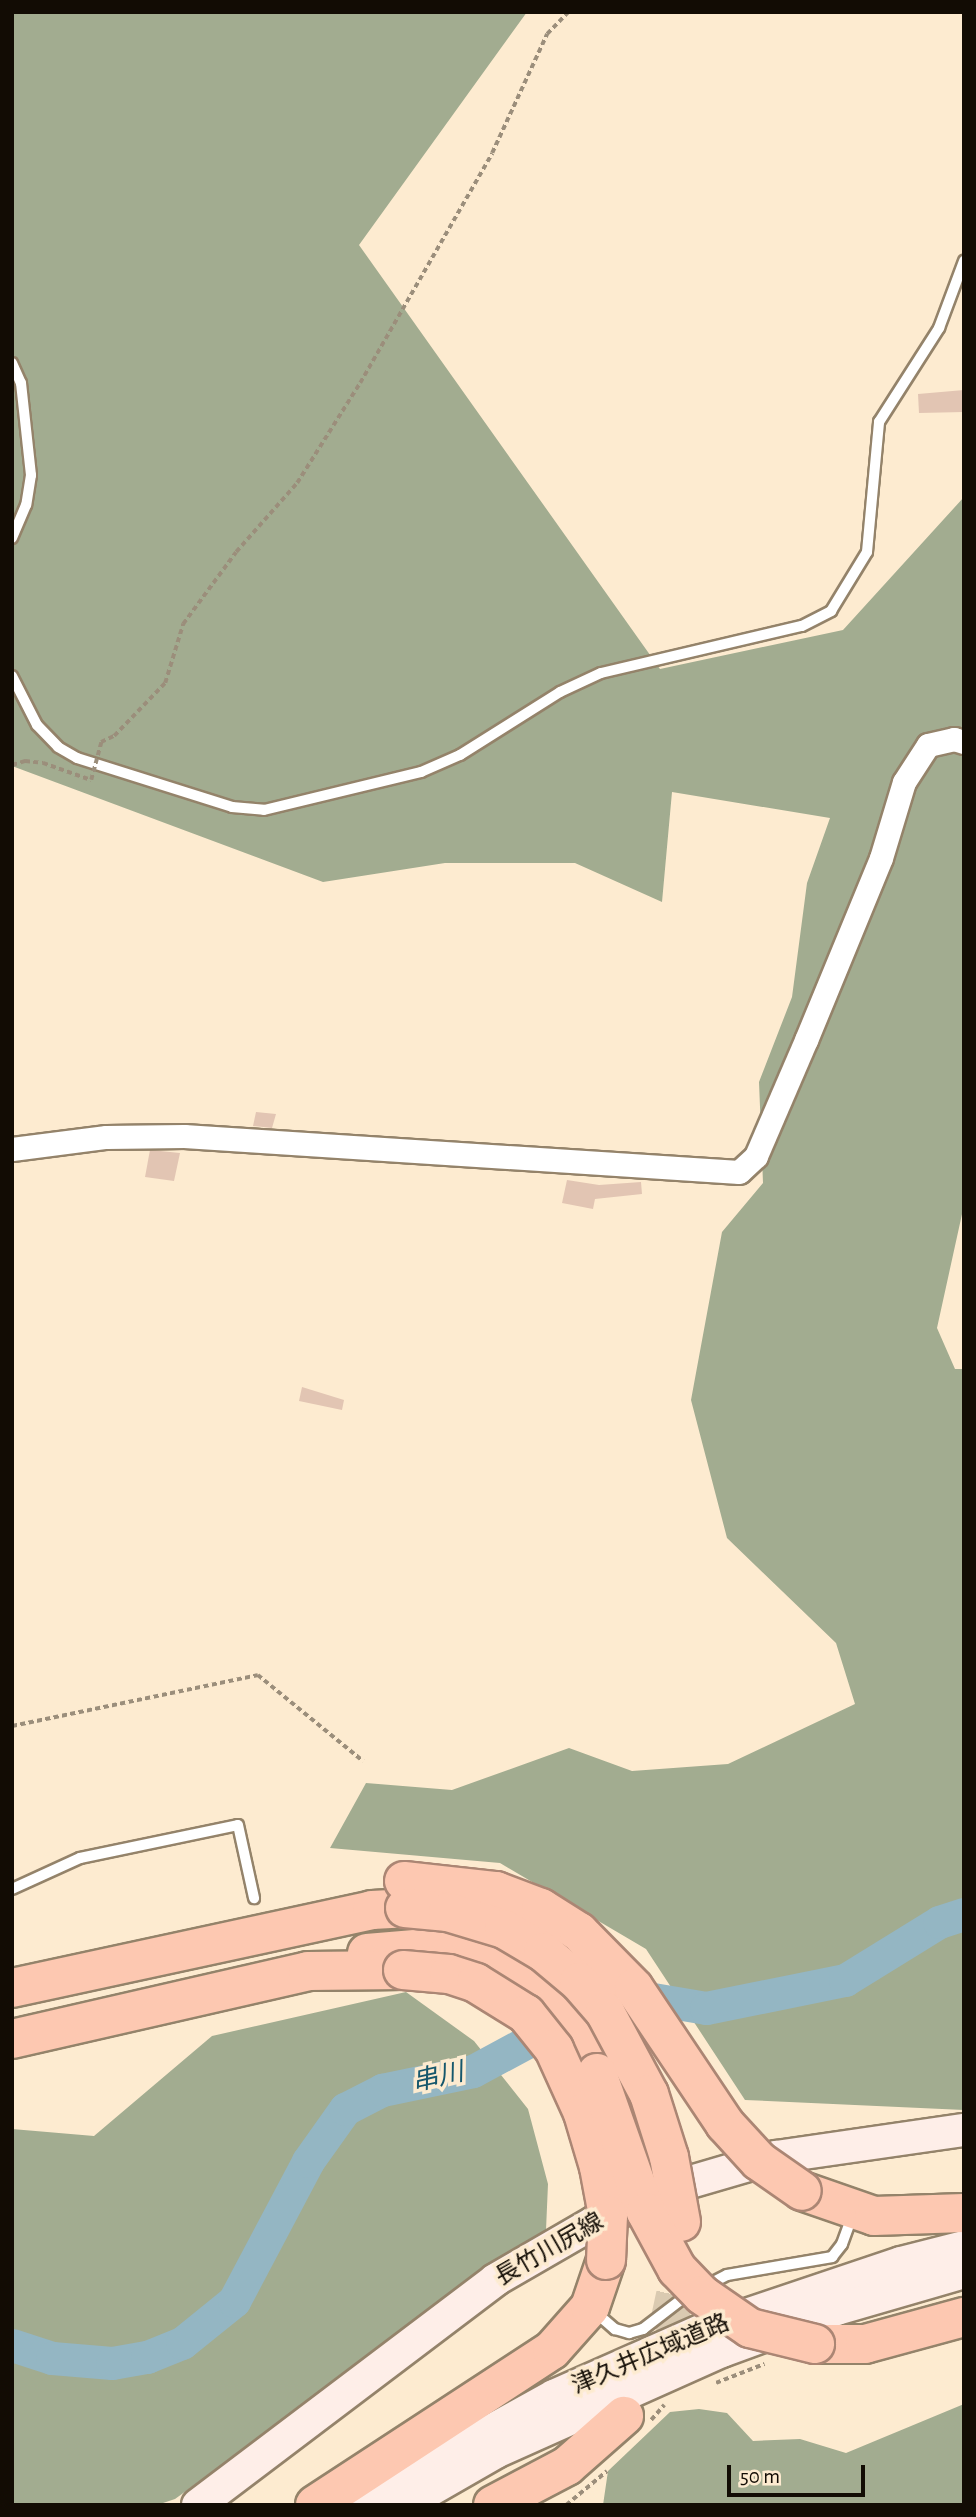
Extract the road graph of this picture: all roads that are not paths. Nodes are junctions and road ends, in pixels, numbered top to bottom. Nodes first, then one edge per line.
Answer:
1 (964, 261) edge
2 (12, 363) edge
3 (12, 538) edge
4 (12, 676) edge
5 (964, 743) edge
6 (12, 1149) edge
7 (12, 1889) edge
8 (405, 1894) junction
9 (261, 1915) junction
10 (404, 1958) junction
11 (79, 1974) junction
12 (12, 1975) edge
13 (12, 1988) edge
14 (104, 2017) junction
15 (12, 2039) edge
16 (12, 2055) edge
17 (964, 2130) edge
18 (853, 2211) junction
19 (964, 2213) edge
20 (681, 2222) tunnel mouth
21 (964, 2247) edge
22 (964, 2272) edge
23 (590, 2307) junction
24 (964, 2317) edge
25 (624, 2416) dead end
26 (198, 2505) edge
27 (315, 2505) edge
28 (357, 2505) edge
29 (404, 2505) edge
30 (493, 2505) edge

1 - 4 lane
2 - 3 lane
5 - 6 street
7 - 9 lane
8 - 9 highway
8 - 18 highway, bridge
8 - 20 highway, bridge
9 - 11 highway
10 - 14 highway
10 - 23 highway, bridge
10 - 24 highway, bridge
11 - 12 highway
11 - 13 highway
14 - 15 highway
14 - 16 highway
17 - 26 main road, 長竹川尻線
18 - 19 highway
18 - 23 lane
21 - 28 main road, 津久井広域道路
22 - 29 main road, 津久井広域道路
23 - 27 highway
25 - 30 highway

